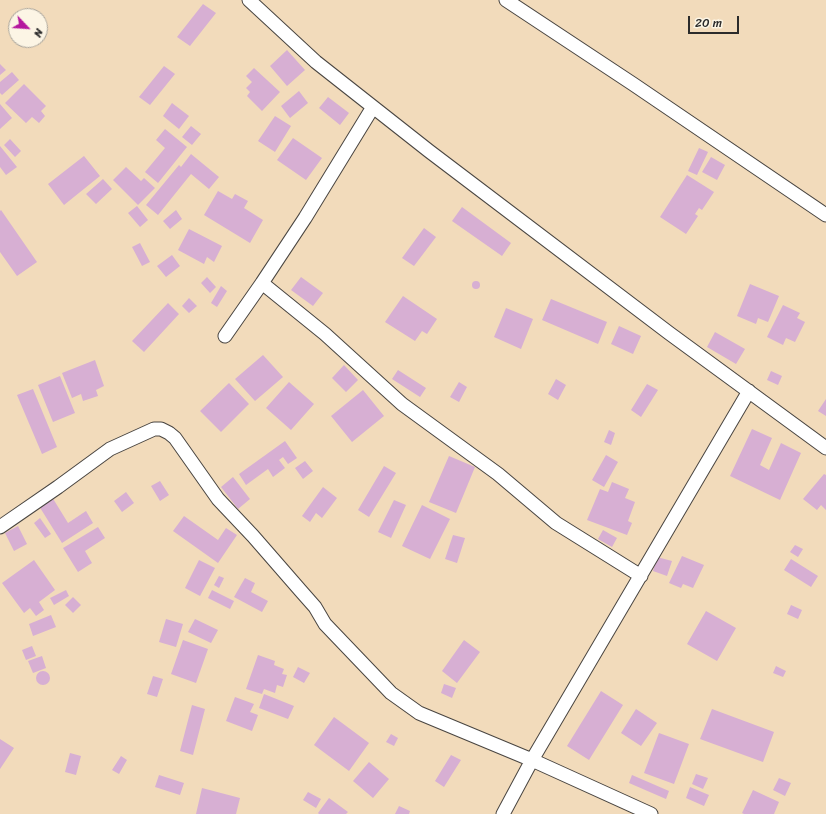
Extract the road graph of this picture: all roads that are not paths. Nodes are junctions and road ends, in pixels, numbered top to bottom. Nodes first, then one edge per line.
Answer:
1 (249, 0) edge
2 (506, 0) edge
3 (373, 107) junction
4 (826, 215) edge
5 (262, 284) junction
6 (225, 336) dead end
7 (749, 391) junction
8 (826, 448) edge
9 (0, 527) edge
10 (641, 576) junction
11 (532, 760) junction
12 (503, 814) edge
13 (650, 814) edge

1 - 3 street
2 - 4 street
3 - 5 street
3 - 7 street
5 - 6 street
5 - 10 street
7 - 8 street
7 - 10 street
9 - 11 street
10 - 11 street
11 - 12 street
11 - 13 street

